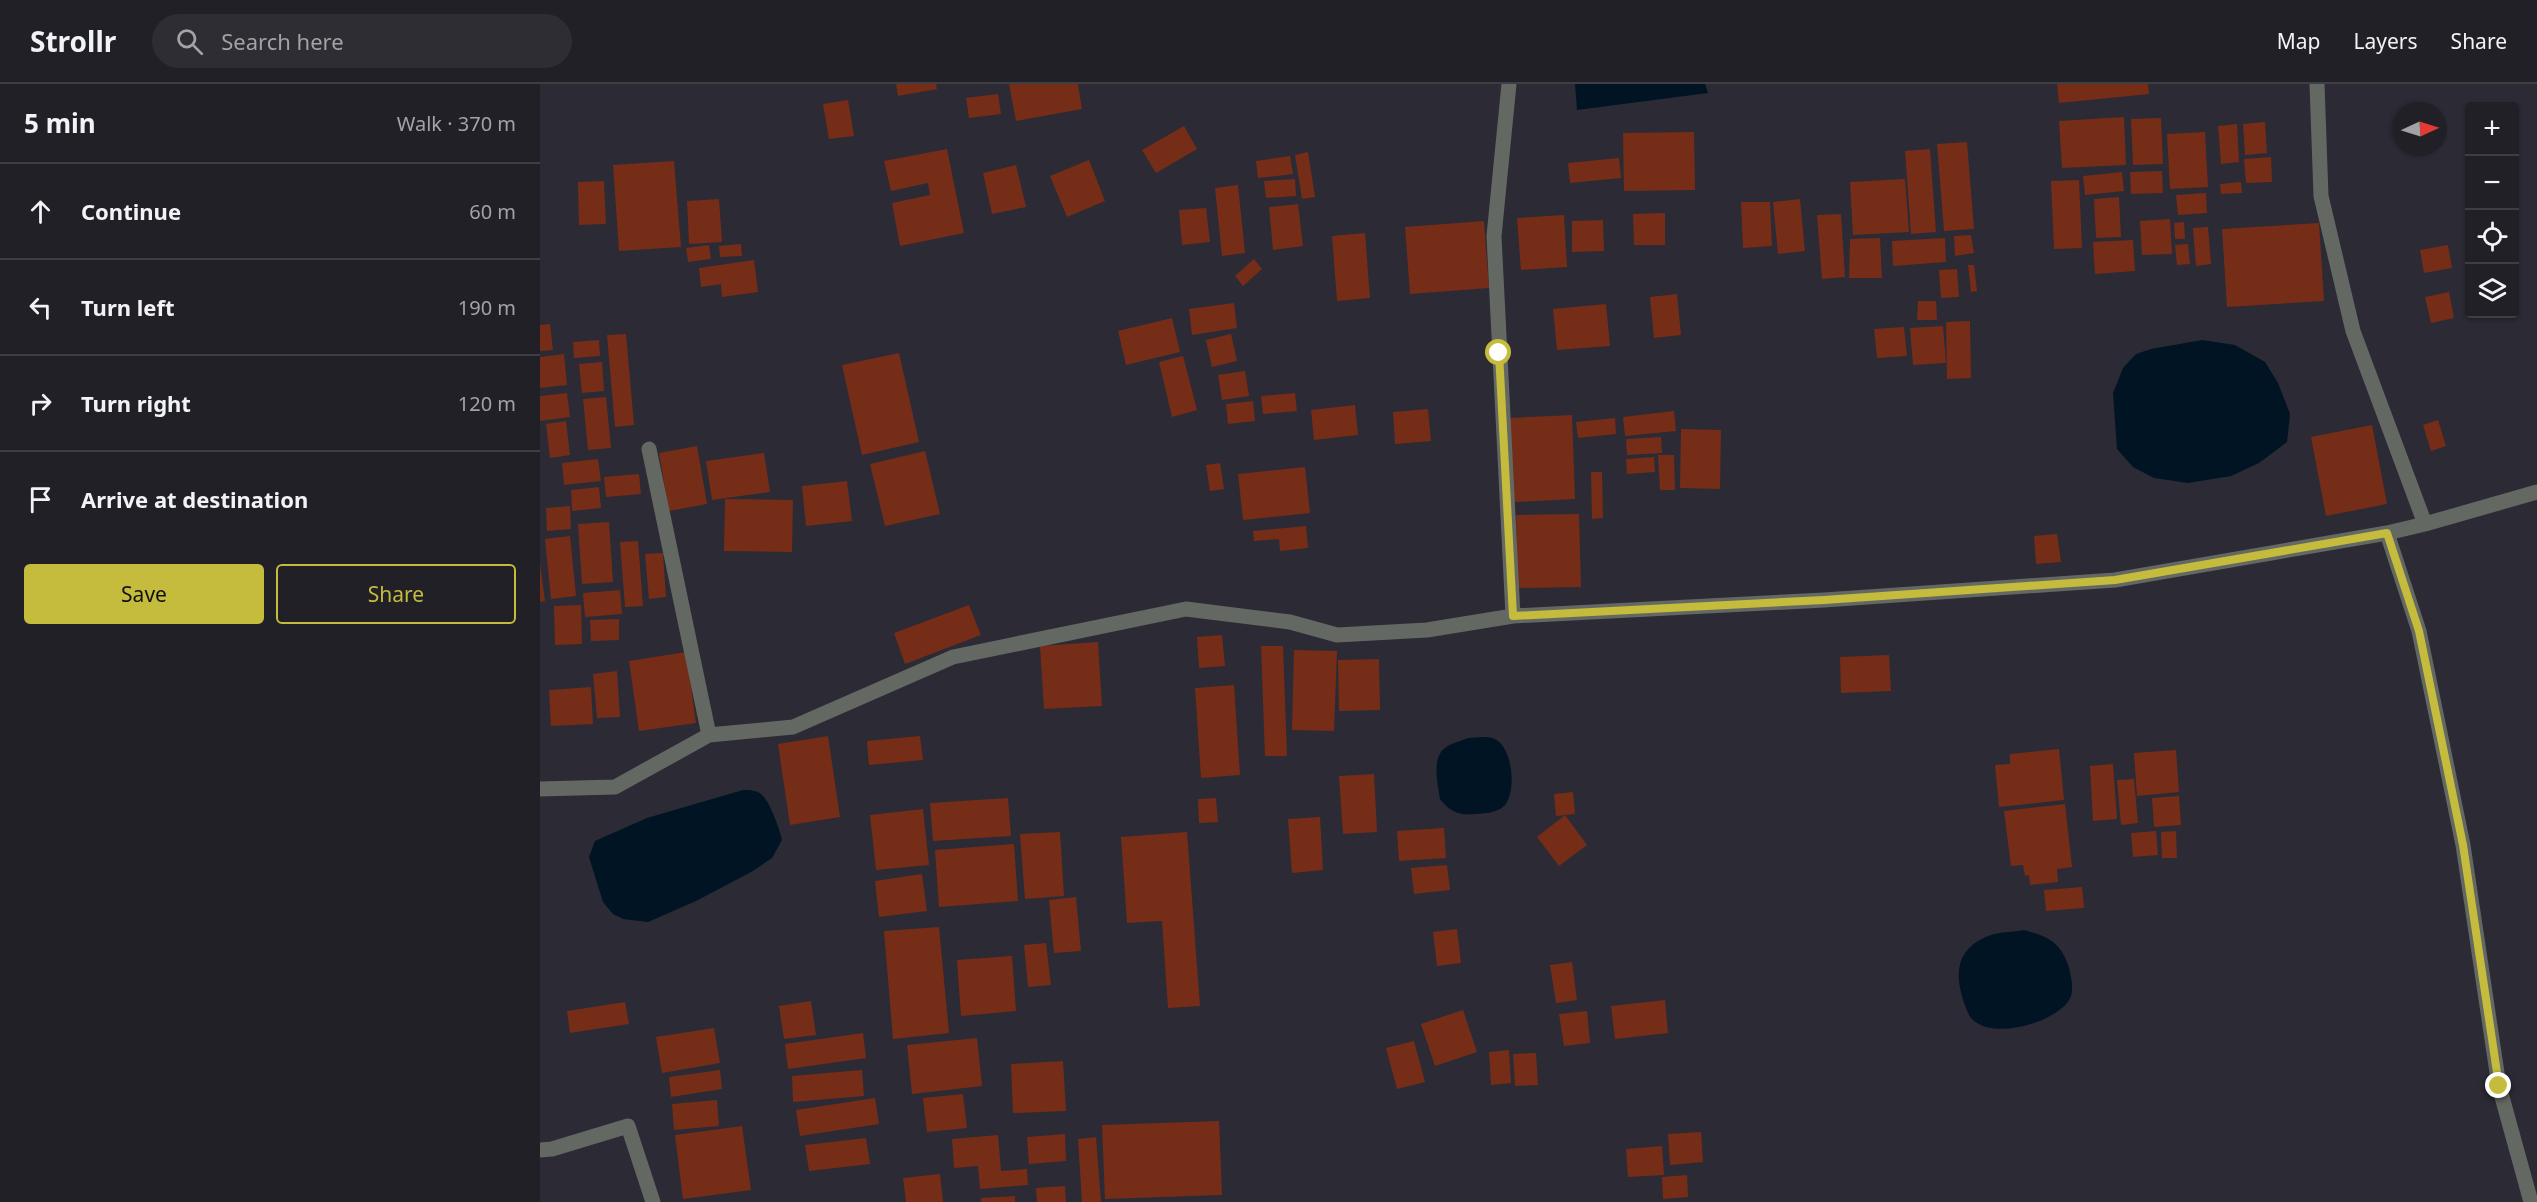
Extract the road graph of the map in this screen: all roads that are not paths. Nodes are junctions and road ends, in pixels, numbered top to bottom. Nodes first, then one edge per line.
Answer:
1 (1509, 84) edge
2 (2317, 84) edge
3 (649, 449) dead end
4 (2537, 492) edge
5 (2425, 524) junction
6 (2387, 533) junction
7 (1513, 616) junction
8 (709, 735) junction
9 (540, 789) edge
10 (540, 1150) edge
11 (653, 1202) edge
12 (2531, 1202) edge

1 - 7 street
2 - 5 street
3 - 8 street
4 - 5 street
5 - 6 street
6 - 7 street
6 - 12 street
7 - 8 street
8 - 9 street
10 - 11 street

